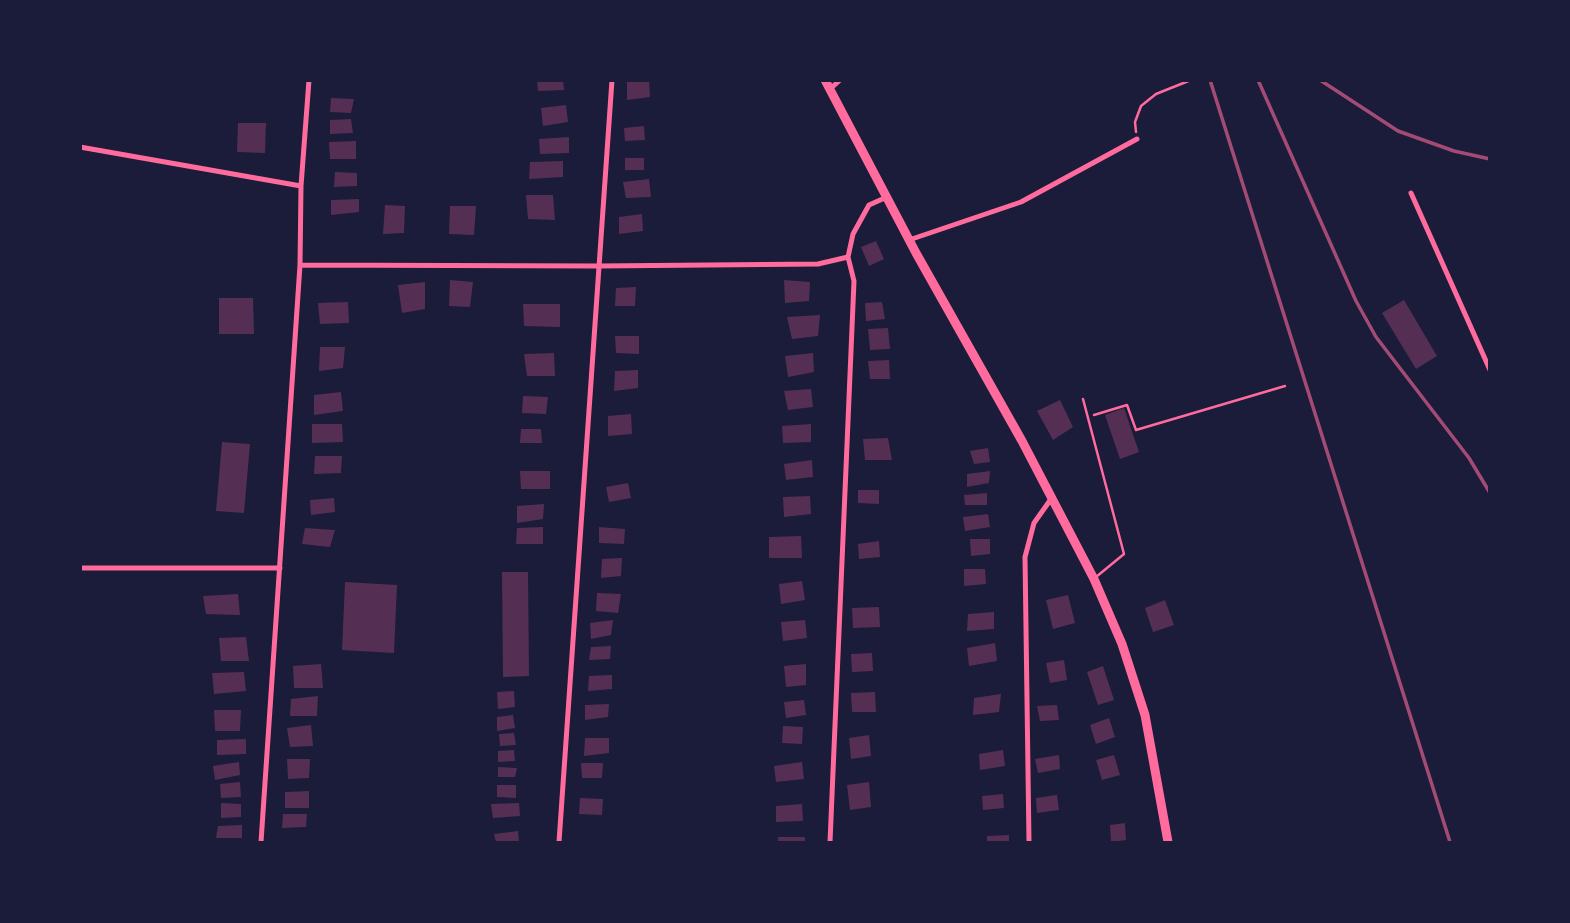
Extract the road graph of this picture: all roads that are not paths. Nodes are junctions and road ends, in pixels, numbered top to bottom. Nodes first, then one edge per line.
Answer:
1 (309, 80) edge
2 (611, 80) edge
3 (841, 80) edge
4 (827, 85) edge
5 (1137, 139) road end
6 (80, 147) edge
7 (302, 187) junction
8 (1411, 193) dead end
9 (887, 197) junction
10 (909, 240) junction
11 (848, 257) junction
12 (300, 265) junction
13 (599, 266) junction
14 (1489, 370) edge
15 (1083, 399) dead end
16 (1051, 499) junction
17 (80, 568) edge
18 (280, 568) junction
19 (1094, 579) junction
20 (261, 842) edge
21 (559, 842) edge
22 (830, 842) edge
23 (1029, 842) edge
24 (1168, 842) edge

1 - 7 street
2 - 13 street
3 - 4 street
4 - 9 main road
5 - 10 street
6 - 7 street
7 - 12 street
8 - 14 street
9 - 10 main road
9 - 11 street
10 - 16 main road
11 - 13 street
11 - 22 street
12 - 13 street
12 - 18 street
13 - 21 street
15 - 19 lane
16 - 19 main road
16 - 23 street
17 - 18 street
18 - 20 street
19 - 24 main road

